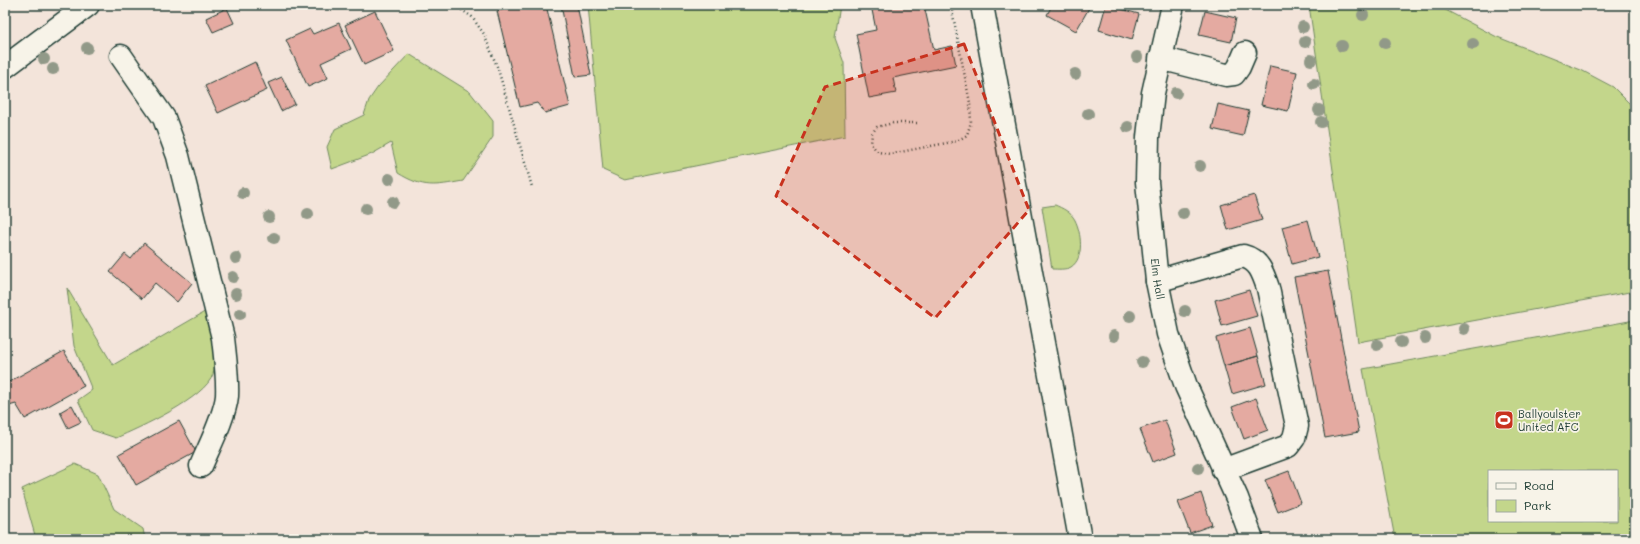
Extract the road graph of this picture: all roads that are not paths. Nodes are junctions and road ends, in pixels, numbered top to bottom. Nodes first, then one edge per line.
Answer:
1 (88, 5) edge
2 (982, 5) edge
3 (1173, 5) edge
4 (1245, 53) dead end
5 (121, 56) dead end
6 (1160, 58) junction
7 (5, 67) edge
8 (1157, 281) junction
9 (201, 466) dead end
10 (1223, 470) junction
11 (1080, 539) edge
12 (1252, 539) edge

1 - 7 street
2 - 11 street
3 - 6 street, Elm Hall
4 - 6 street
5 - 9 street
6 - 8 street, Elm Hall
8 - 10 street, Elm Hall
8 - 10 street
10 - 12 street, Elm Hall

